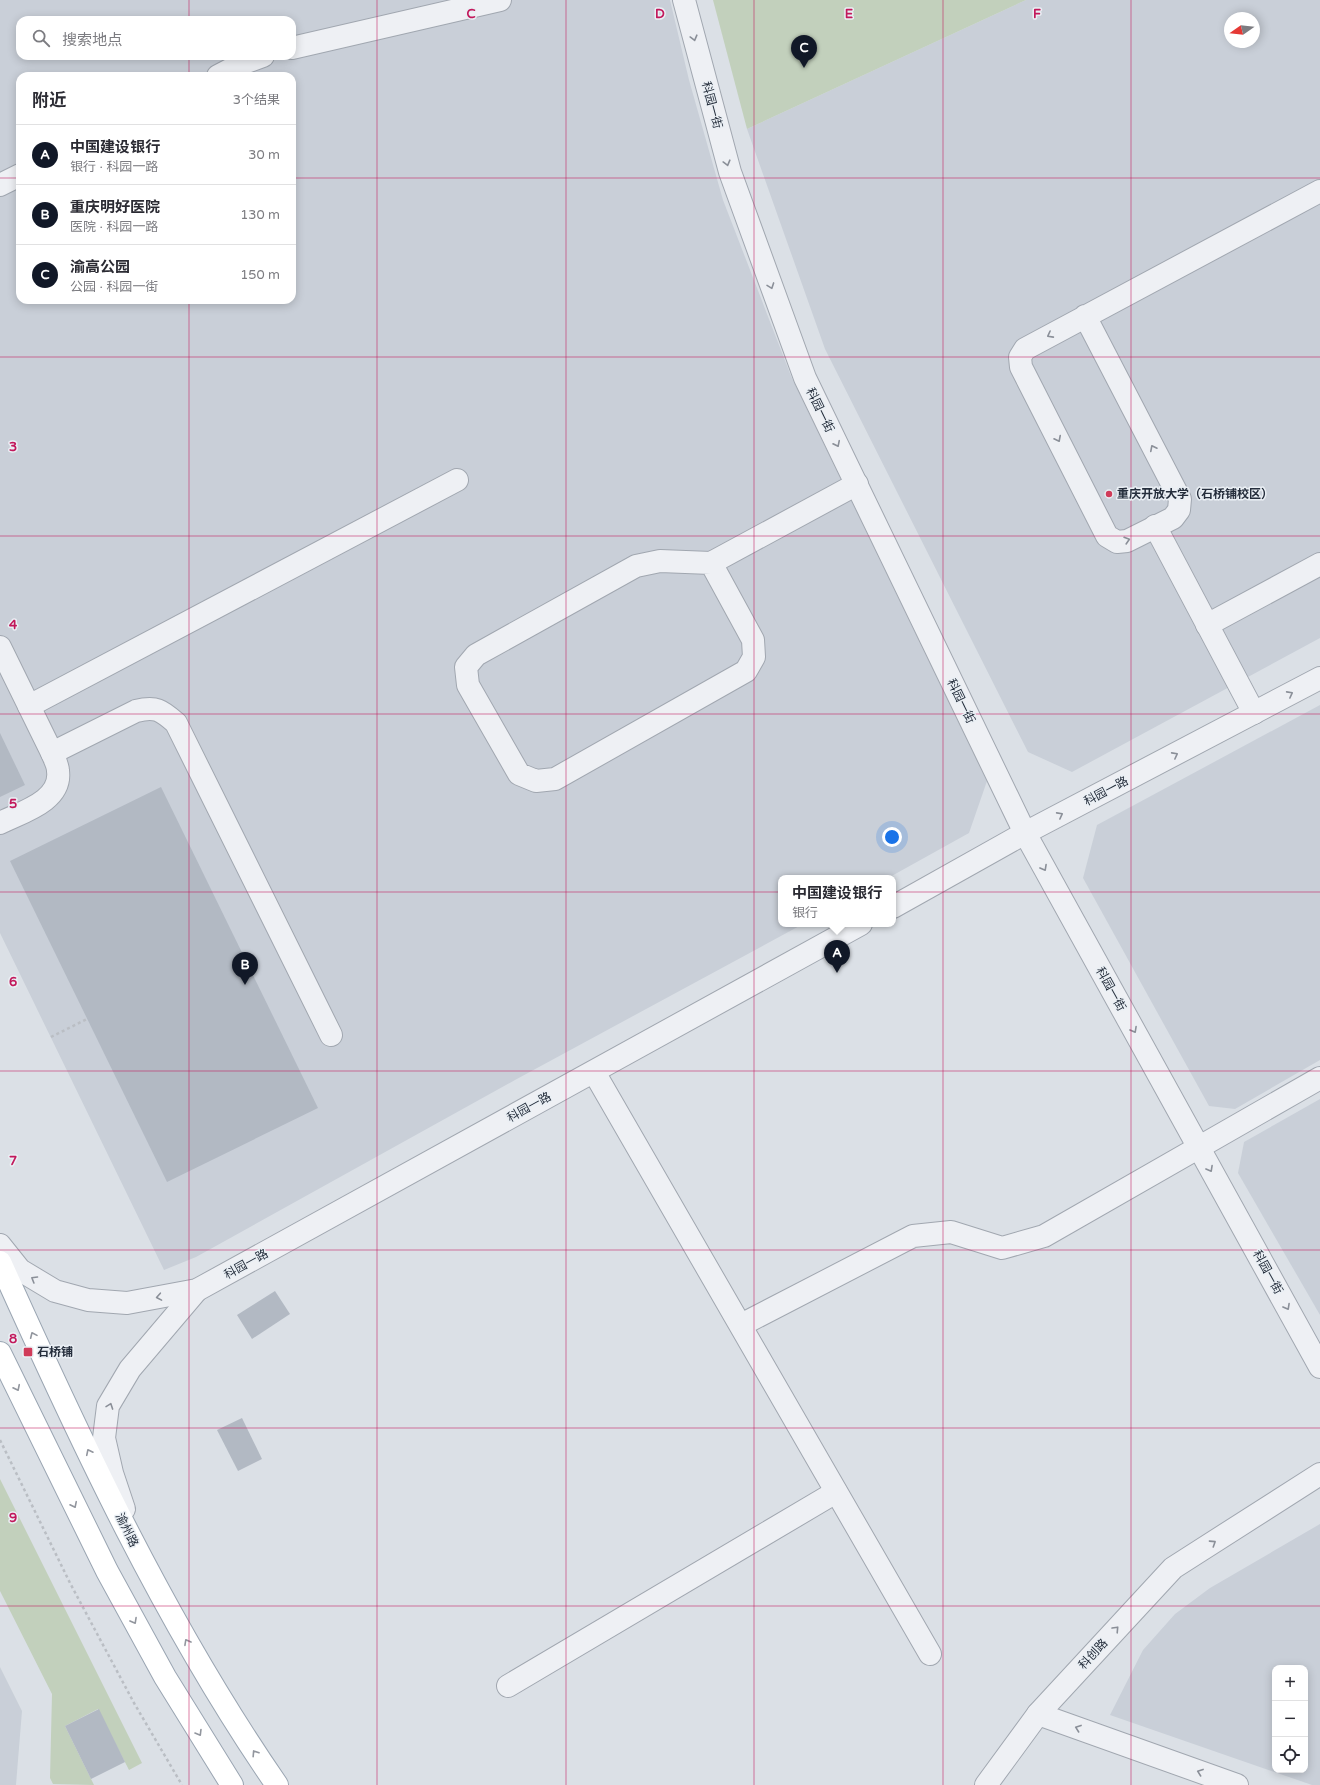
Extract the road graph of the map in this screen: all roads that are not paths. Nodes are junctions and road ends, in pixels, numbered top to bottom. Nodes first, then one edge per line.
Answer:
1 (500, 0) edge
2 (684, 0) edge
3 (296, 47) edge
4 (252, 60) edge
5 (226, 72) edge
6 (16, 177) edge
7 (0, 185) edge
8 (1320, 191) edge
9 (1085, 316) junction
10 (457, 480) dead end
11 (856, 484) junction
12 (1155, 526) junction
13 (711, 562) junction
14 (1320, 564) edge
15 (1208, 625) junction
16 (0, 647) edge
17 (1320, 678) edge
18 (29, 706) junction
19 (1254, 713) junction
20 (52, 753) junction
21 (0, 823) edge
22 (1025, 834) junction
23 (896, 905) edge
24 (857, 927) edge
25 (331, 1035) dead end
26 (594, 1072) junction
27 (1320, 1078) edge
28 (1199, 1148) junction
29 (0, 1245) edge
30 (0, 1262) edge
31 (197, 1290) junction
32 (740, 1325) junction
33 (0, 1353) edge
34 (1320, 1367) edge
35 (1320, 1474) edge
36 (836, 1492) junction
37 (138, 1551) junction
38 (930, 1654) dead end
39 (508, 1686) dead end
40 (1038, 1714) junction
41 (226, 1780) edge
42 (277, 1785) edge
43 (986, 1785) edge
44 (1237, 1785) edge

1 - 3 street
2 -> 11 street, 科园一街
4 - 5 street
6 - 7 street
8 - 9 street
12 -> 9 street
9 -> 12 street
10 - 18 street
11 - 13 street
11 - 22 street, 科园一街
12 - 15 street
13 - 13 street
14 - 15 street
15 - 19 street
16 - 18 street
19 -> 17 street, 科园一路
18 - 20 street
22 -> 19 street, 科园一路
20 - 21 street
20 - 25 street
22 - 23 street, 科园一路
22 -> 28 street, 科园一街
24 - 26 street, 科园一路
26 - 31 street, 科园一路
26 - 32 street
27 - 28 street
28 - 32 street
28 -> 34 street, 科园一街
31 -> 29 street
37 -> 30 main road, 渝州路
37 -> 31 street
32 - 36 street
33 -> 41 main road
40 -> 35 street, 科创路
36 - 38 street
36 - 39 street
42 -> 37 main road, 渝州路
40 - 43 street, 科创路
44 -> 40 street

